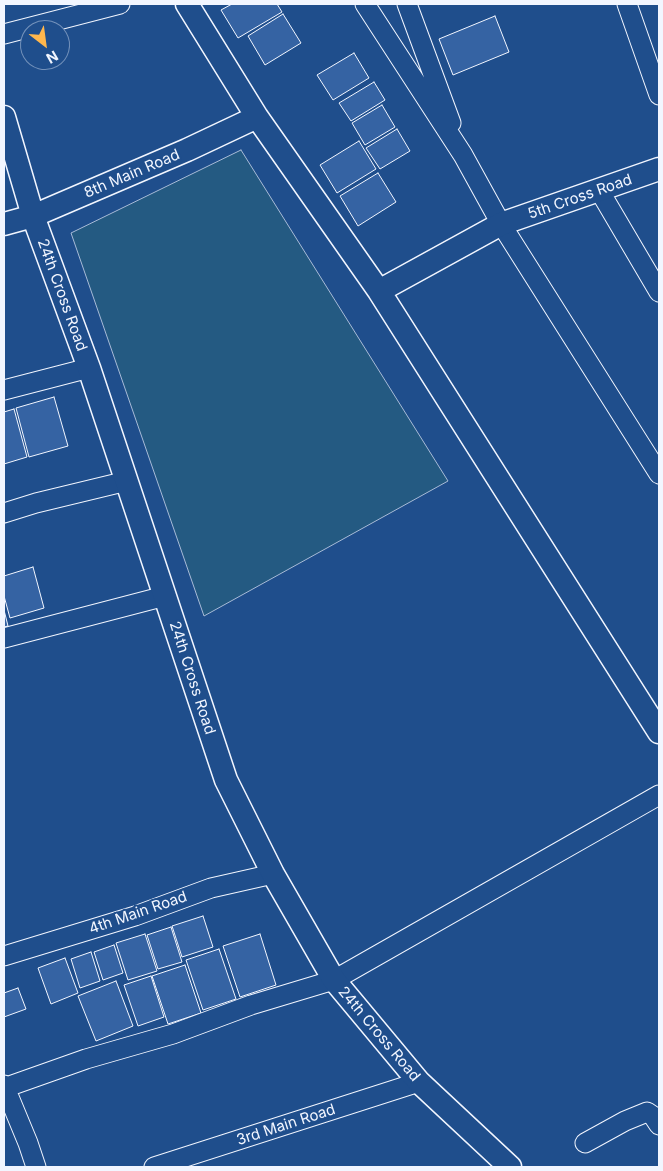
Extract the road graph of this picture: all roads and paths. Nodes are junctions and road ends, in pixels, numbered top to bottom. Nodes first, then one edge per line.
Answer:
1 (120, 4) edge
2 (187, 4) edge
3 (365, 4) edge
4 (407, 4) edge
5 (626, 4) edge
6 (4, 34) edge
7 (659, 95) edge
8 (4, 117) edge
9 (257, 117) junction
10 (463, 154) junction
11 (659, 170) edge
12 (599, 190) junction
13 (33, 216) junction
14 (4, 224) edge
15 (501, 224) junction
16 (379, 291) junction
17 (659, 292) edge
18 (89, 368) junction
19 (4, 390) edge
20 (659, 474) edge
21 (127, 481) junction
22 (4, 513) edge
23 (165, 596) junction
24 (4, 638) edge
25 (659, 732) edge
26 (659, 795) edge
27 (273, 874) junction
28 (4, 956) edge
29 (334, 980) junction
30 (419, 1082) junction
31 (4, 1087) edge
32 (659, 1125) edge
33 (585, 1143) dead end
34 (36, 1167) edge
35 (154, 1167) edge
36 (510, 1167) edge

1 - 6 street
2 - 9 street
3 - 10 street
4 - 10 street
5 - 7 street
8 - 13 street, 24th Cross Road
9 - 13 street, 8th Main Road
9 - 16 street
10 - 15 street
11 - 12 street, 5th Cross Road
12 - 15 street, 5th Cross Road
12 - 17 street
13 - 14 street, 8th Main Road
13 - 18 street, 24th Cross Road
15 - 16 street, 5th Cross Road
15 - 20 street
16 - 25 street
18 - 19 street
18 - 21 street, 24th Cross Road
21 - 22 street
21 - 23 street, 24th Cross Road
23 - 24 street
23 - 27 street, 24th Cross Road
26 - 29 street
27 - 28 street, 4th Main Road
27 - 29 street, 24th Cross Road
29 - 30 street, 24th Cross Road
29 - 31 street
30 - 35 street, 3rd Main Road
30 - 36 street, 24th Cross Road
31 - 34 street
32 - 33 street

